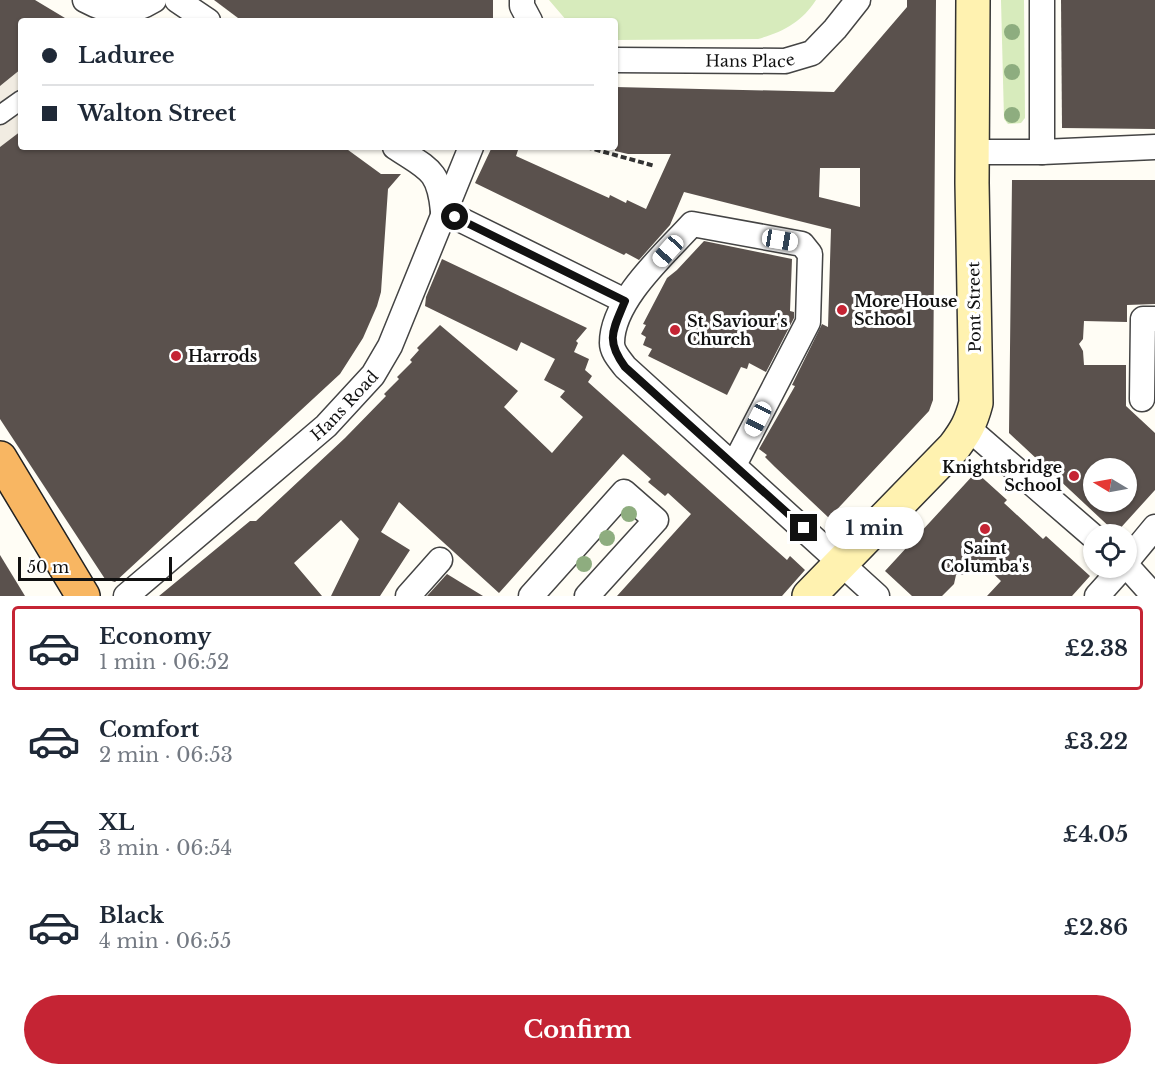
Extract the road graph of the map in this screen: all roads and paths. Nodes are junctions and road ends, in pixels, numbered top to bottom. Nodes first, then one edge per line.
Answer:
1 (177, 0) edge
2 (522, 0) edge
3 (858, 0) edge
4 (973, 0) edge
5 (1042, 0) edge
6 (204, 18) edge
7 (528, 18) edge
8 (618, 60) edge
9 (18, 102) edge
10 (0, 115) edge
11 (1155, 147) edge
12 (399, 150) edge
13 (470, 150) edge
14 (597, 150) edge
15 (973, 152) junction
16 (1042, 152) junction
17 (655, 166) dead end
18 (443, 211) junction
19 (625, 301) junction
20 (1155, 319) edge
21 (1142, 399) dead end
22 (968, 428) junction
23 (0, 458) edge
24 (734, 465) junction
25 (1083, 527) edge
26 (1155, 527) edge
27 (1137, 550) edge
28 (440, 560) dead end
29 (841, 562) junction
30 (1113, 578) edge
31 (1137, 578) edge
32 (83, 596) edge
33 (126, 596) edge
34 (408, 596) edge
35 (531, 596) edge
36 (587, 596) edge
37 (809, 596) edge
38 (877, 596) edge
39 (1097, 596) edge
40 (1154, 596) edge

1 - 6 street
2 - 7 street
3 - 8 street, Hans Place
4 - 15 main road, Pont Street
5 - 16 street
9 - 10 street
11 - 16 street
12 - 18 street
13 - 18 street, Hans Road
14 - 17 path
15 - 16 street
15 - 22 main road, Pont Street
18 - 19 street
18 - 33 street, Hans Road
19 - 24 street
19 - 24 street
20 - 21 street
22 - 25 street
22 - 29 main road, Pont Street
23 - 32 highway
24 - 29 street
26 - 27 street
28 - 34 street
29 - 37 main road, Pont Street
29 - 38 street
30 - 39 street
31 - 40 street
35 - 36 street

